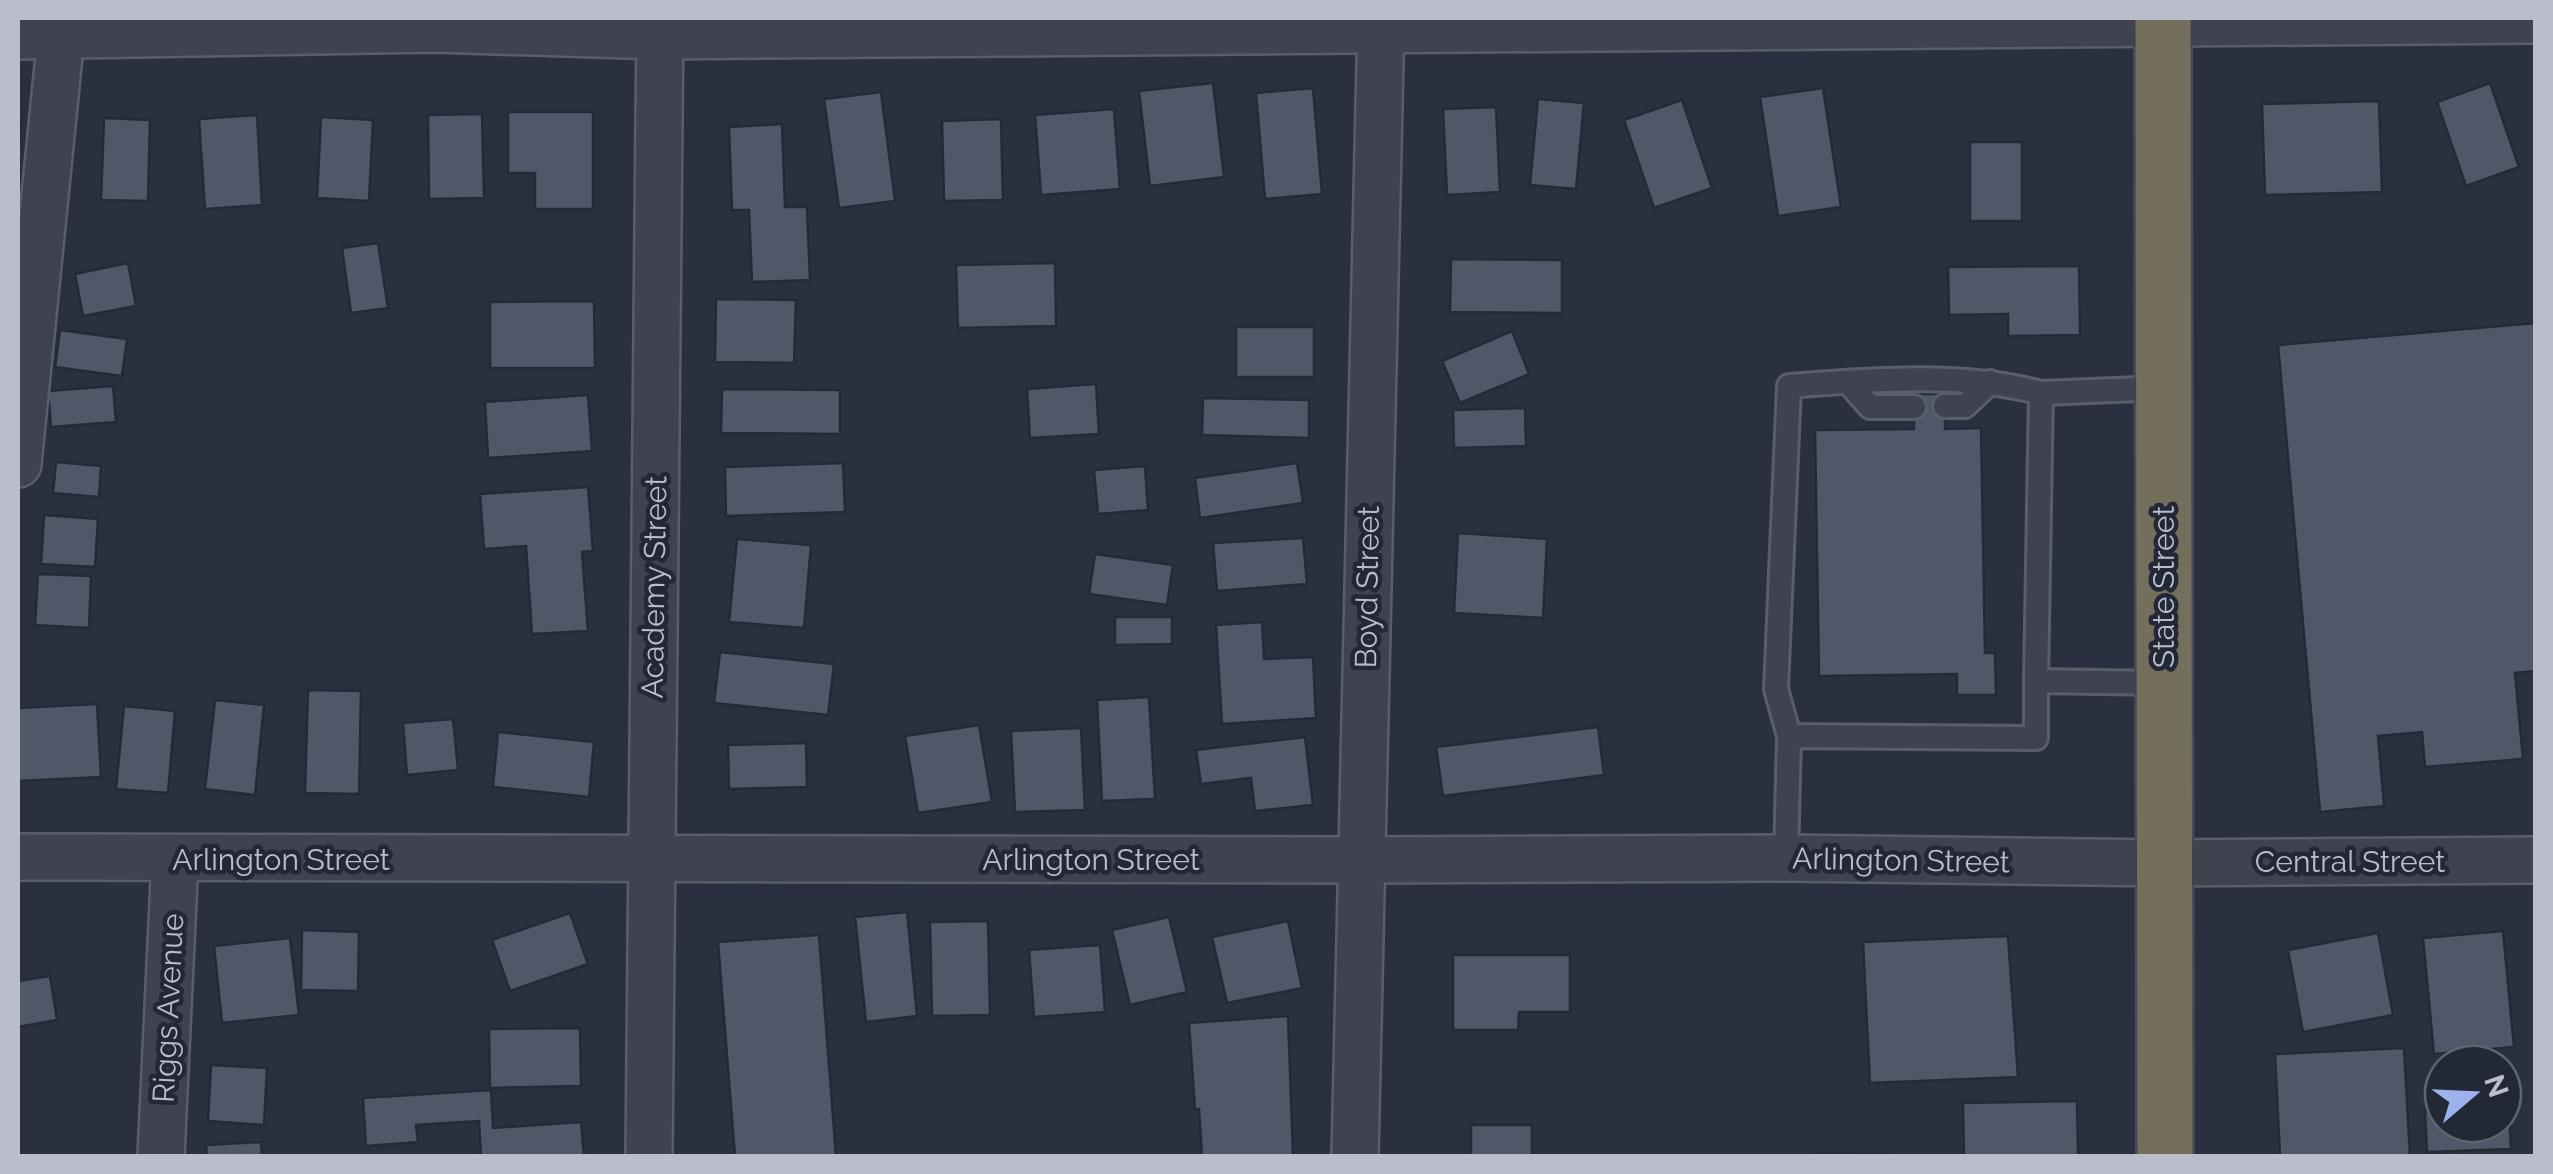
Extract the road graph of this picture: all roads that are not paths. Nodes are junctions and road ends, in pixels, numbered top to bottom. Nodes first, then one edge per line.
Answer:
1 (2162, 20) edge
2 (2536, 20) edge
3 (1381, 24) edge
4 (659, 27) edge
5 (39, 36) edge
6 (1848, 382) junction
7 (1990, 382) junction
8 (2164, 388) junction
9 (2041, 392) junction
10 (1945, 406) dead end
11 (1914, 407) dead end
12 (18, 464) edge
13 (2036, 681) junction
14 (2162, 683) junction
15 (1789, 736) junction
16 (18, 856) edge
17 (652, 858) junction
18 (1786, 858) junction
19 (175, 859) junction
20 (1361, 860) junction
21 (2536, 860) edge
22 (2164, 863) junction
23 (160, 1156) edge
24 (648, 1156) edge
25 (1356, 1156) edge
26 (2165, 1156) edge

1 - 2 street
1 - 3 street
1 - 8 highway, State Street
3 - 4 street
3 - 20 street, Boyd Street
4 - 5 street
4 - 17 street, Academy Street
5 - 12 street
6 - 7 lane
6 - 11 lane
6 - 15 lane
7 - 9 lane
7 - 10 lane
8 - 9 lane
8 - 14 highway, State Street
9 - 13 lane
13 - 14 lane
13 - 15 lane
14 - 22 highway, State Street
15 - 18 lane
16 - 19 street, Arlington Street
17 - 19 street, Arlington Street
17 - 20 street, Arlington Street
17 - 24 street, Academy Street
18 - 20 street, Arlington Street
18 - 22 street, Arlington Street
19 - 23 street, Riggs Avenue
20 - 25 street, Boyd Street
21 - 22 street, Central Street
22 - 26 highway, State Street

